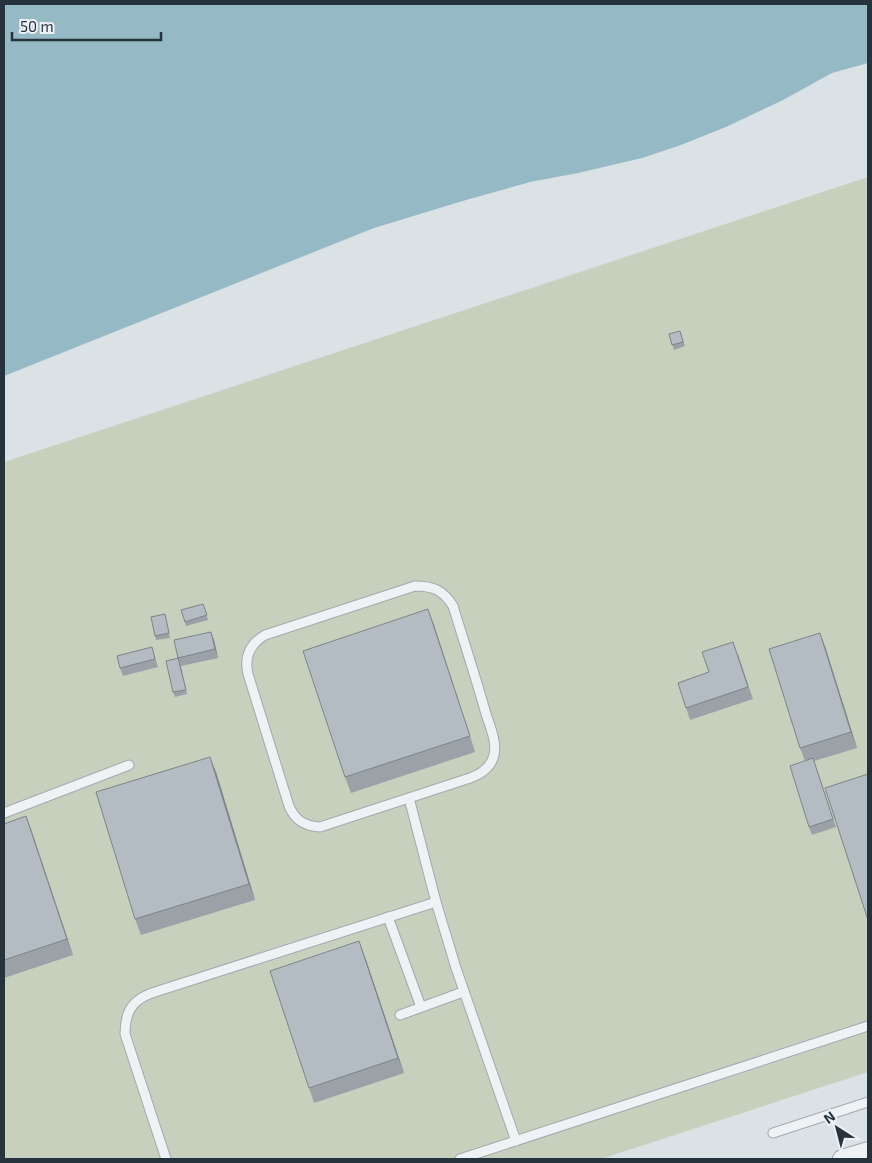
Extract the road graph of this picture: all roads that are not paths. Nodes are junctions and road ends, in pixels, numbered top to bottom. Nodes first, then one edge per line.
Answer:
1 (129, 765) dead end
2 (409, 798) junction
3 (4, 813) edge
4 (436, 902) junction
5 (388, 917) junction
6 (463, 992) junction
7 (421, 1007) junction
8 (400, 1015) dead end
9 (868, 1026) edge
10 (868, 1102) edge
11 (773, 1133) dead end
12 (516, 1141) junction
13 (868, 1151) edge
14 (166, 1159) edge
15 (460, 1159) edge
16 (842, 1159) edge

1 - 3 lane
2 - 2 lane
2 - 4 lane
4 - 5 lane
4 - 6 lane
5 - 7 lane
5 - 14 lane
6 - 7 lane
6 - 12 lane
7 - 8 lane
9 - 12 lane
10 - 11 lane
12 - 15 lane
13 - 16 street

